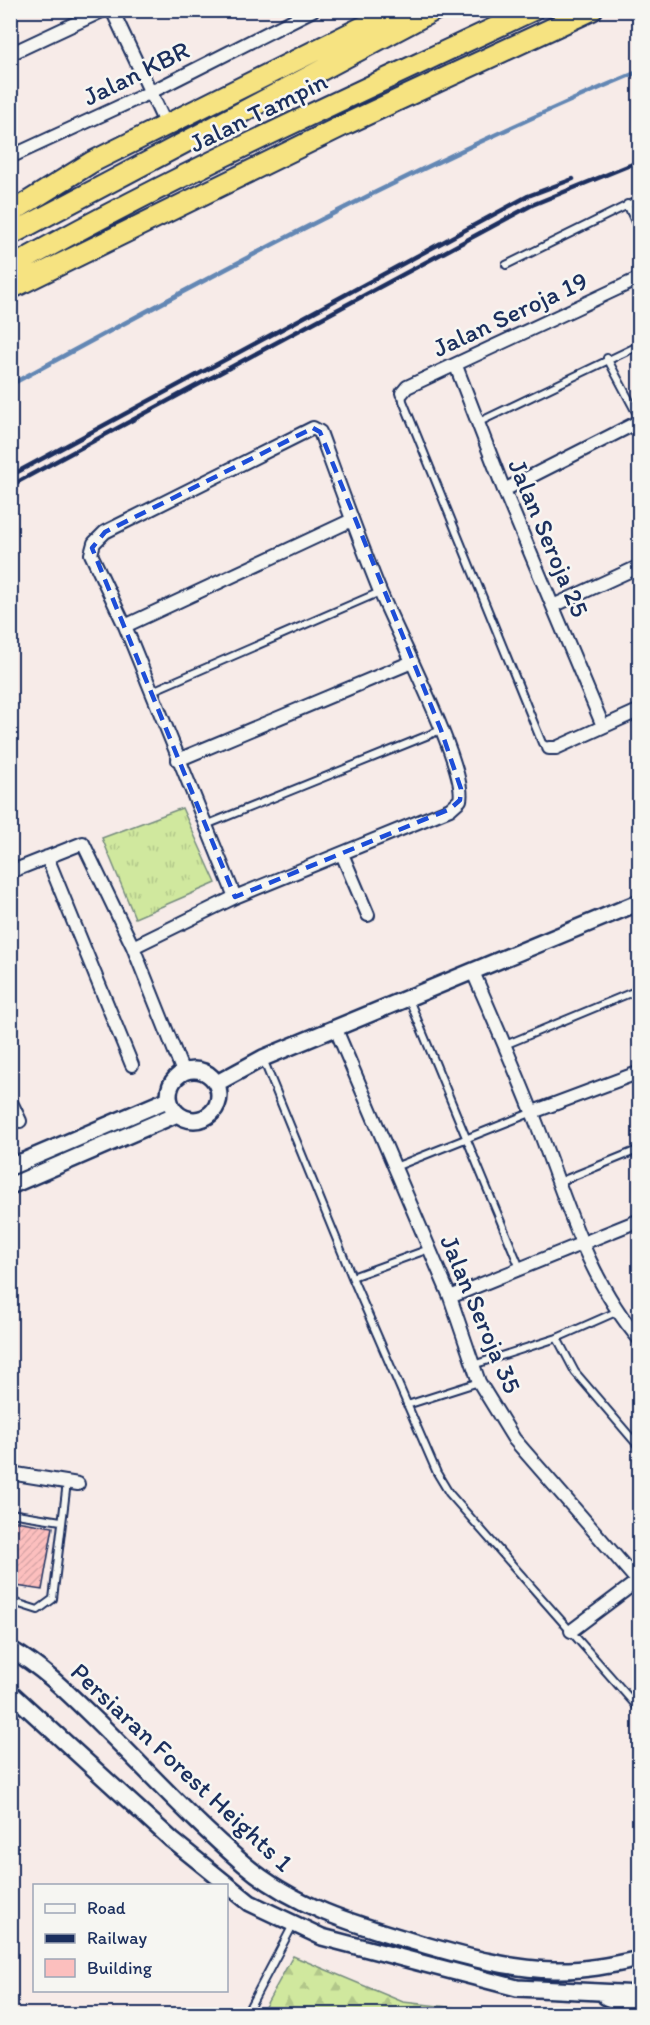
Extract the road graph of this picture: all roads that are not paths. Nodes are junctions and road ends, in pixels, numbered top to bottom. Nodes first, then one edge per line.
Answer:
1 (104, 10) edge
2 (112, 10) edge
3 (313, 10) edge
4 (397, 10) edge
5 (435, 10) edge
6 (533, 10) edge
7 (592, 10) edge
8 (10, 54) edge
9 (151, 92) junction
10 (166, 125) junction
11 (10, 157) edge
12 (639, 199) edge
13 (627, 204) junction
14 (10, 213) edge
15 (639, 233) edge
16 (10, 235) edge
17 (506, 266) dead end
18 (10, 268) edge
19 (639, 278) edge
20 (10, 289) edge
21 (639, 345) edge
22 (607, 358) junction
23 (456, 366) junction
24 (402, 393) joint
25 (639, 421) edge
26 (477, 424) junction
27 (504, 490) junction
28 (352, 520) junction
29 (639, 566) edge
30 (380, 592) junction
31 (553, 606) junction
32 (125, 626) junction
33 (412, 662) junction
34 (149, 692) junction
35 (639, 710) edge
36 (603, 726) junction
37 (441, 730) junction
38 (549, 748) joint
39 (178, 760) junction
40 (205, 825) junction
41 (342, 854) junction
42 (47, 857) junction
43 (10, 872) edge
44 (235, 897) junction
45 (639, 902) edge
46 (368, 915) dead end
47 (133, 947) junction
48 (474, 972) junction
49 (639, 989) edge
50 (408, 997) junction
51 (335, 1028) junction
52 (504, 1045) junction
53 (263, 1058) junction
54 (132, 1065) dead end
55 (183, 1072) junction
56 (639, 1072) edge
57 (217, 1083) junction
58 (169, 1099) junction
59 (10, 1100) edge
60 (533, 1112) junction
61 (177, 1114) junction
62 (20, 1121) dead end
63 (468, 1140) junction
64 (639, 1149) edge
65 (10, 1167) edge
66 (395, 1168) junction
67 (559, 1182) junction
68 (10, 1186) edge
69 (639, 1220) edge
70 (582, 1242) junction
71 (429, 1249) junction
72 (520, 1268) junction
73 (352, 1277) junction
74 (450, 1297) junction
75 (616, 1312) junction
76 (557, 1338) junction
77 (639, 1340) edge
78 (473, 1365) junction
79 (479, 1382) junction
80 (407, 1405) junction
81 (639, 1448) edge
82 (10, 1473) edge
83 (73, 1482) joint
84 (10, 1513) edge
85 (61, 1521) junction
86 (639, 1582) edge
87 (10, 1601) edge
88 (571, 1630) junction
89 (10, 1649) edge
90 (10, 1692) edge
91 (639, 1710) edge
92 (226, 1884) edge
93 (228, 1885) edge
94 (293, 1925) junction
95 (639, 1959) edge
96 (582, 1991) junction
97 (639, 1994) edge
98 (639, 2010) edge
99 (246, 2014) edge

1 - 8 street
2 - 9 street
3 - 9 street, Jalan KBR
4 - 10 highway
5 - 16 highway, Jalan Tampin
6 - 18 highway, Jalan Tampin
7 - 20 highway
9 - 10 street
9 - 11 street, Jalan KBR
10 - 14 highway
12 - 13 lane
13 - 15 lane
13 - 17 lane
19 - 23 street, Jalan Seroja 19
21 - 22 lane
22 - 25 lane
22 - 26 lane
23 - 24 street, Jalan Seroja 19
23 - 26 street, Jalan Seroja 25
24 - 38 lane
25 - 27 street
26 - 27 street, Jalan Seroja 25
27 - 31 street, Jalan Seroja 25
28 - 30 street
28 - 32 street
28 - 32 street
29 - 31 street
30 - 33 street
30 - 34 lane
31 - 36 street, Jalan Seroja 25
32 - 34 street
33 - 37 street
33 - 39 street
34 - 39 street
35 - 36 street
36 - 38 street
37 - 40 lane
37 - 41 street
39 - 40 street
40 - 44 street
41 - 44 street
41 - 46 street
42 - 43 street
42 - 47 street
42 - 54 street
44 - 47 street
45 - 48 street
47 - 55 street
48 - 50 street
48 - 52 street
49 - 52 lane
50 - 51 street
50 - 63 lane
51 - 53 street
51 - 66 street, Jalan Seroja 35
52 - 60 street
53 - 57 street
53 - 73 lane
55 - 57 street
55 - 58 street
56 - 60 street
57 - 61 street
58 - 61 street
58 - 65 street
59 - 62 street
60 - 63 lane
60 - 67 street
61 - 68 street
63 - 66 lane
63 - 72 lane
64 - 67 lane
66 - 71 street, Jalan Seroja 35
67 - 70 street
69 - 70 street
70 - 72 street
70 - 75 street
71 - 73 lane
71 - 74 street, Jalan Seroja 35
72 - 74 street
73 - 80 lane
74 - 78 street, Jalan Seroja 35
75 - 76 lane
75 - 77 street
76 - 78 lane
76 - 81 lane
78 - 79 street, Jalan Seroja 35
79 - 80 lane
79 - 86 street, Jalan Seroja 35
80 - 88 lane
82 - 83 street
83 - 85 lane
84 - 85 lane
85 - 87 lane
86 - 88 street
88 - 91 lane
89 - 95 street, Persiaran Forest Heights 1
90 - 92 street, Persiaran Forest Heights 1
93 - 94 street, Persiaran Forest Heights 1
94 - 96 street, Persiaran Forest Heights 1
94 - 99 lane
96 - 97 street, Persiaran Forest Heights 1
96 - 98 street

